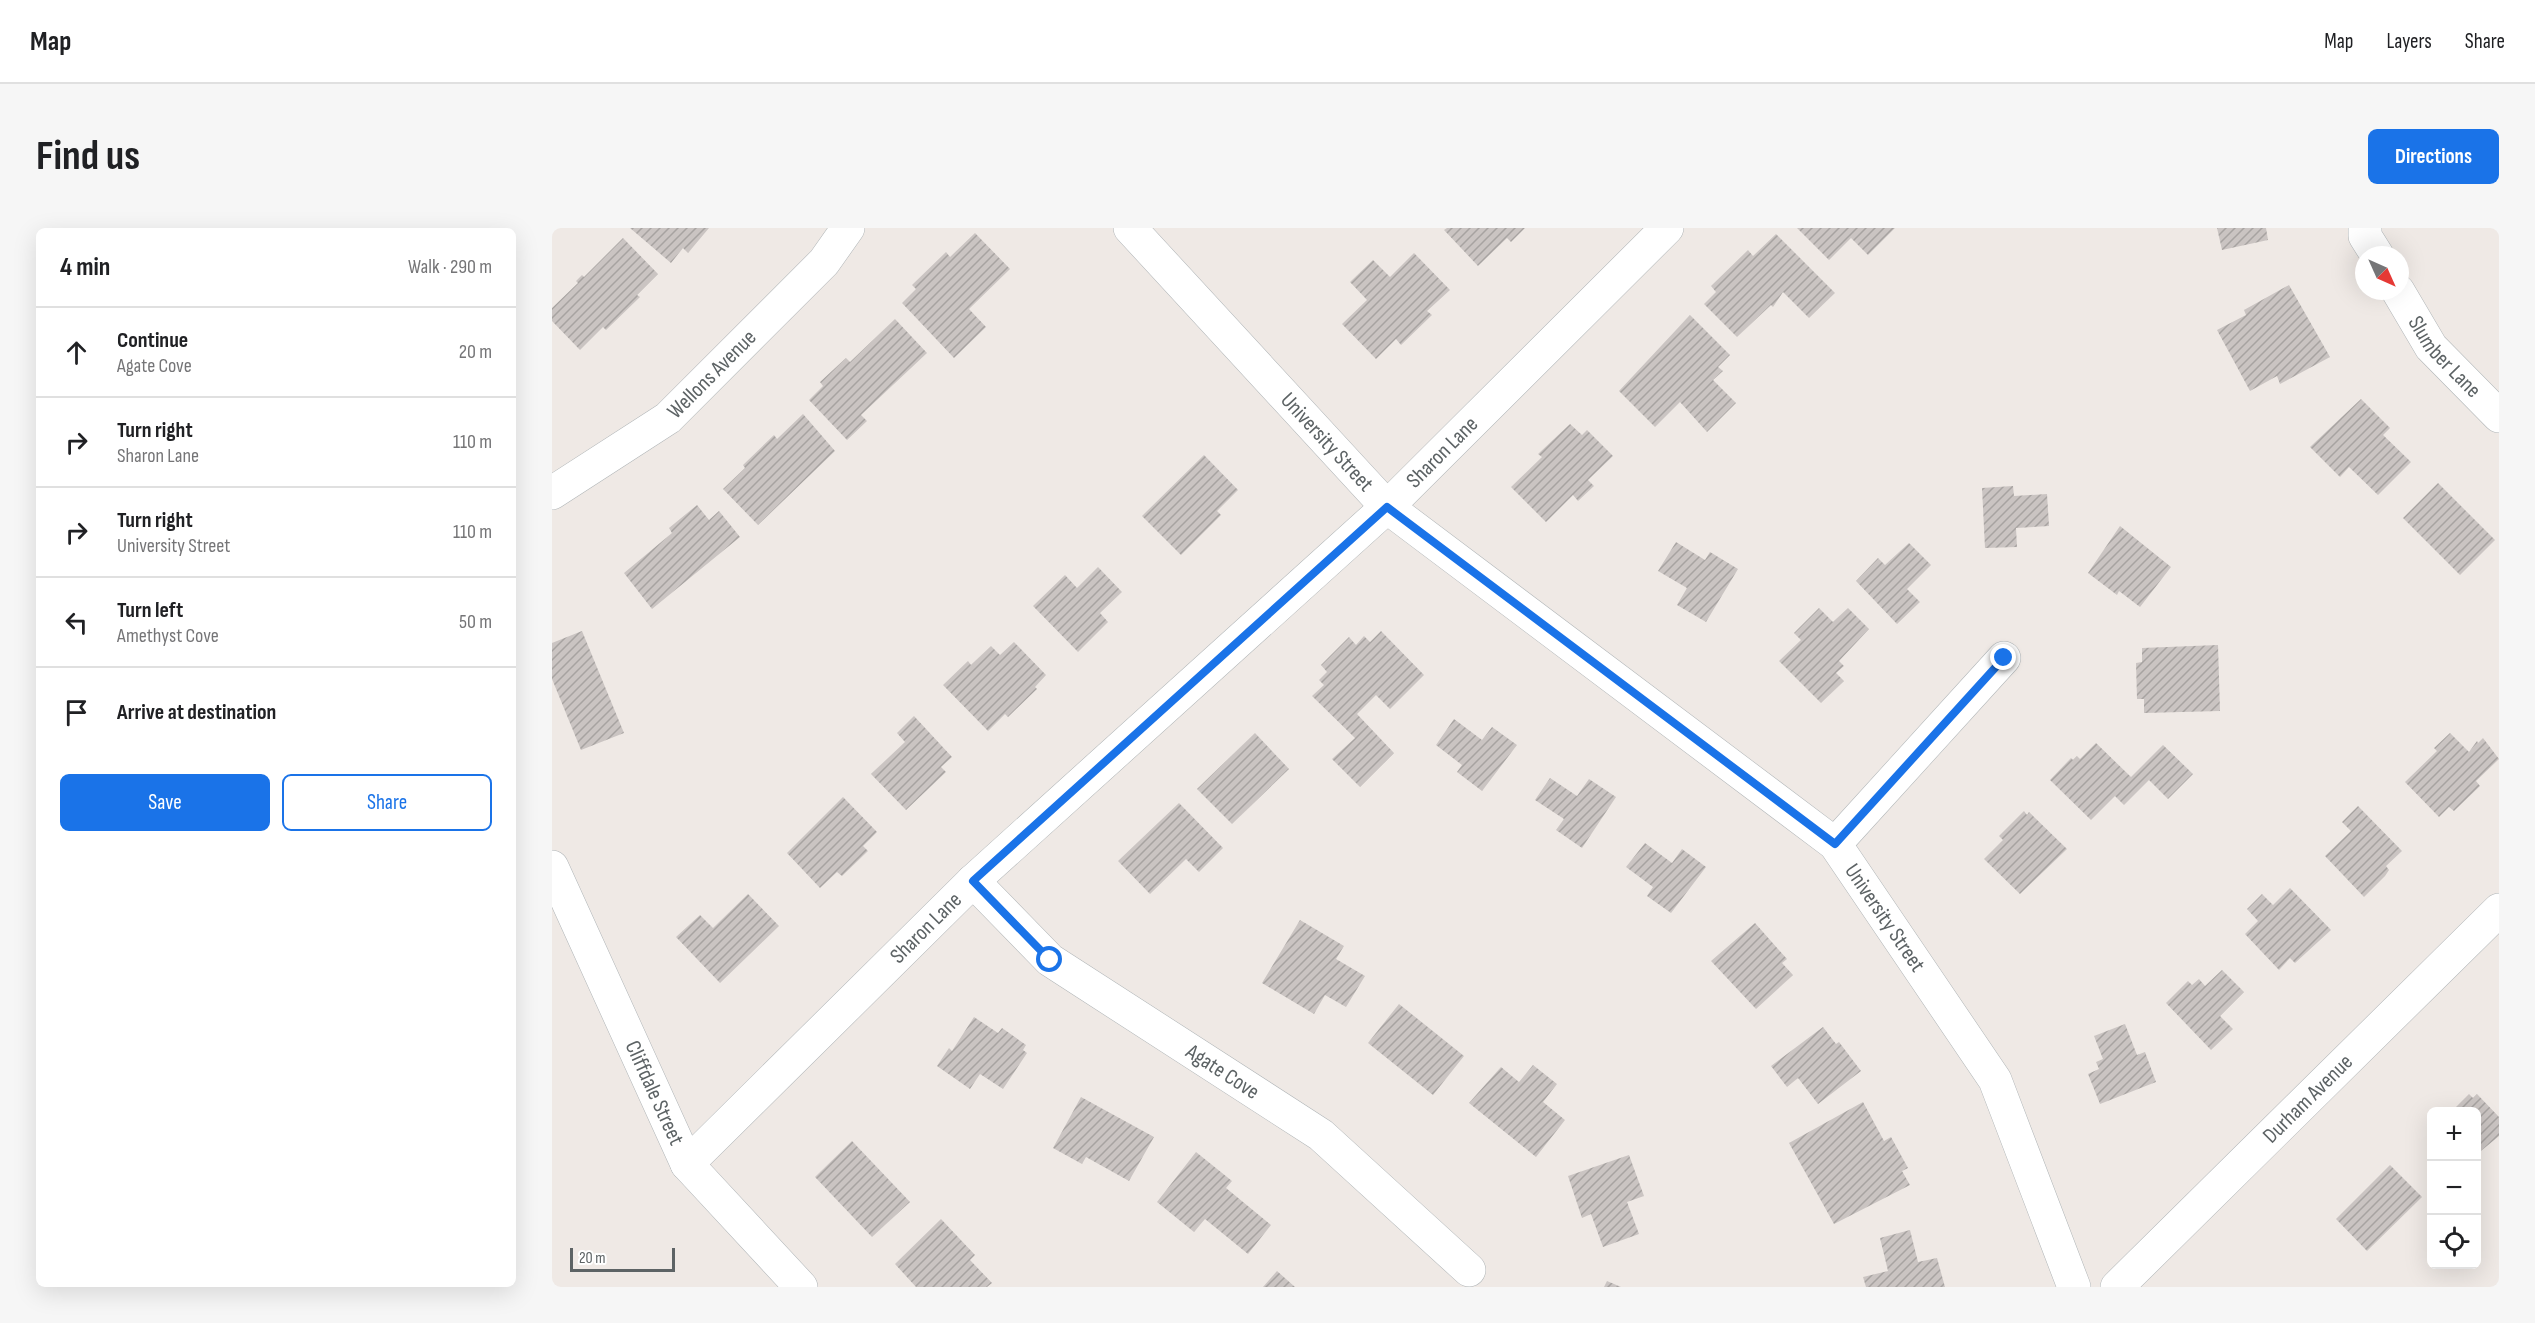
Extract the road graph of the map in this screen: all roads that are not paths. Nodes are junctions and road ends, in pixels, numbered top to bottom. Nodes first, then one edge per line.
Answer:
1 (848, 228) edge
2 (1130, 228) edge
3 (1667, 228) edge
4 (2365, 228) edge
5 (2371, 246) edge
6 (2403, 300) edge
7 (2499, 416) edge
8 (552, 493) edge
9 (1387, 507) junction
10 (2004, 658) dead end
11 (1835, 844) junction
12 (552, 867) edge
13 (973, 881) junction
14 (2499, 910) edge
15 (687, 1164) junction
16 (1469, 1270) dead end
17 (801, 1287) edge
18 (2074, 1287) edge
19 (2116, 1287) edge

1 - 8 street, Wellons Avenue
2 - 9 street, University Street
3 - 9 street, Sharon Lane
4 - 5 street
6 - 7 street, Slumber Lane
9 - 11 street, University Street
9 - 13 street, Sharon Lane
10 - 11 street
11 - 18 street, University Street
12 - 15 street, Cliffdale Street
13 - 15 street, Sharon Lane
13 - 16 street, Agate Cove
14 - 19 street, Durham Avenue
15 - 17 street, Cliffdale Street

